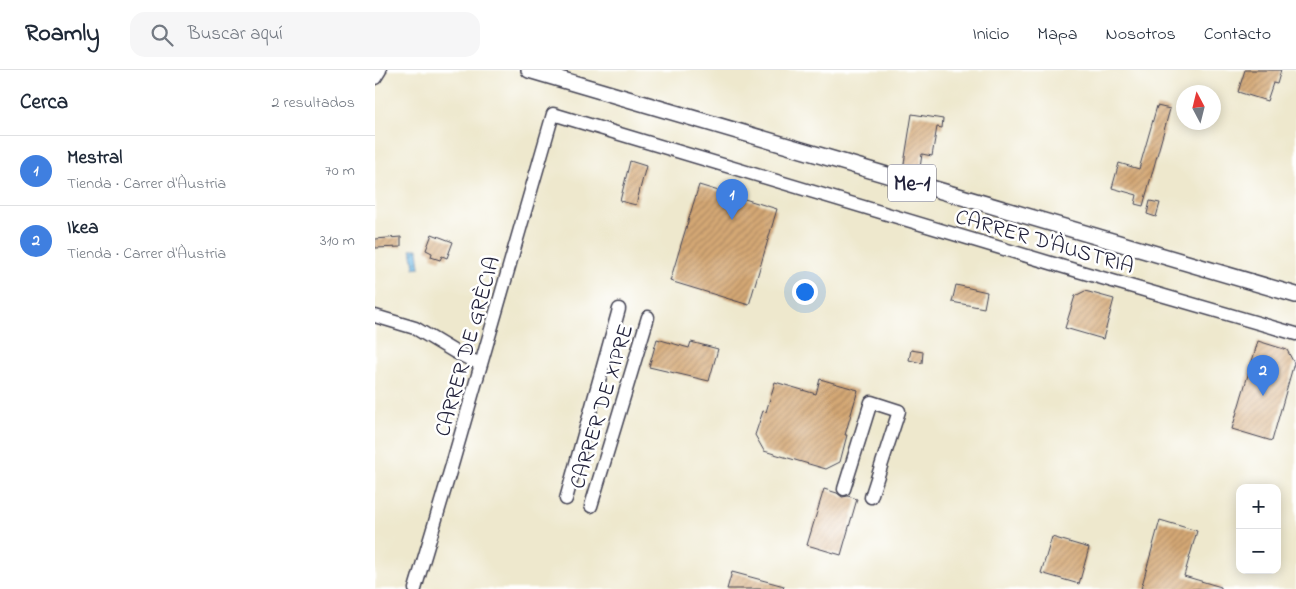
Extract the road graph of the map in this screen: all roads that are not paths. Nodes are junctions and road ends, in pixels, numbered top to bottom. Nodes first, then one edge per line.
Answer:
1 (380, 70) edge
2 (529, 70) edge
3 (375, 78) edge
4 (553, 114) joint
5 (1296, 295) edge
6 (619, 309) dead end
7 (375, 316) edge
8 (648, 318) dead end
9 (1296, 334) edge
10 (481, 364) junction
11 (844, 489) dead end
12 (871, 497) dead end
13 (566, 499) dead end
14 (591, 506) dead end
15 (415, 589) edge

1 - 3 street
2 - 5 main road, Me-1
4 - 9 street, CARRER D'ÀUSTRIA
4 - 10 street, CARRER DE GRÈCIA
6 - 13 street, CARRER DE XIPRE
7 - 10 street
8 - 14 street, CARRER DE XIPRE
10 - 15 street, CARRER DE GRÈCIA
11 - 12 street

